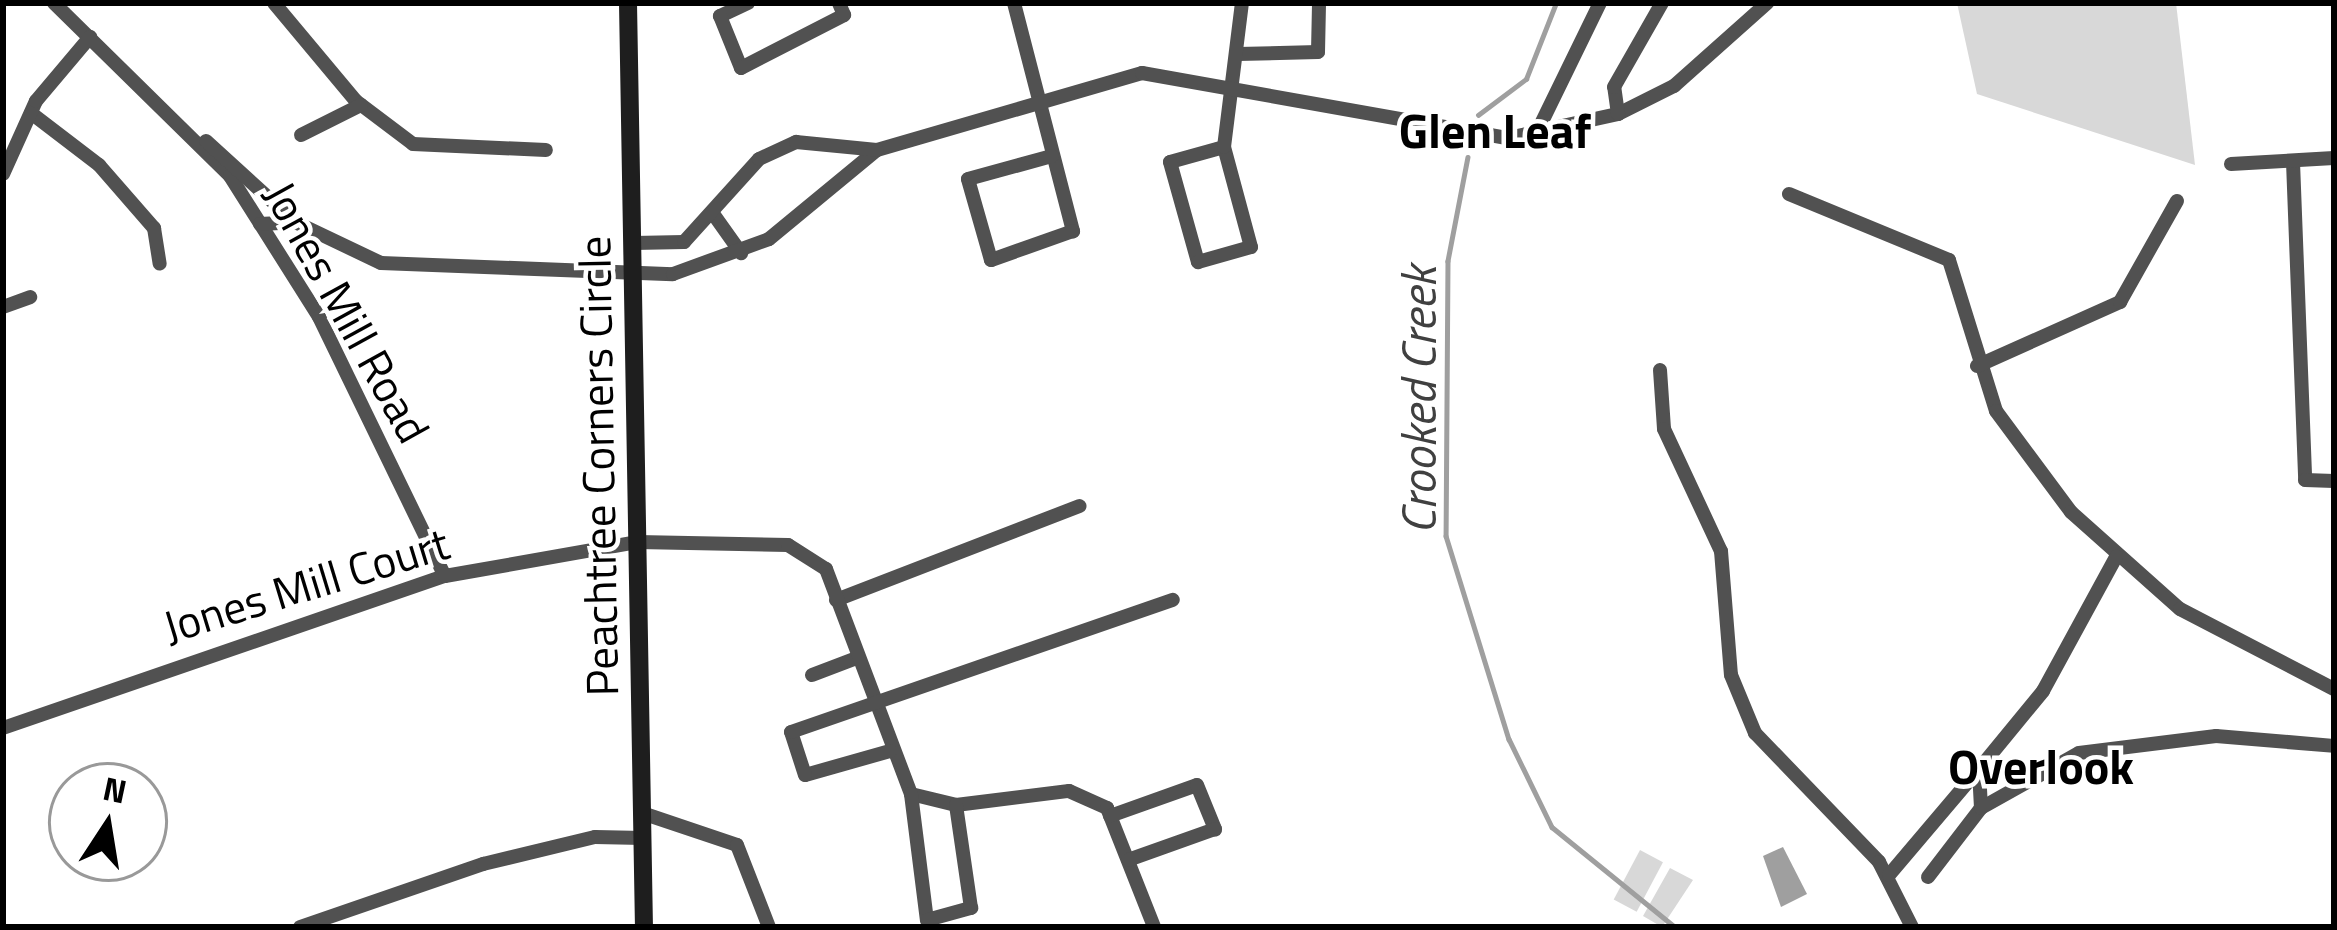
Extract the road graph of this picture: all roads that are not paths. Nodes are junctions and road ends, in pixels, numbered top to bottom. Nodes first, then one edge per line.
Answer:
1 (54, 3) edge
2 (274, 3) edge
3 (628, 3) edge
4 (748, 3) edge
5 (838, 3) edge
6 (1014, 3) edge
7 (1242, 3) edge
8 (1319, 3) edge
9 (1600, 3) edge
10 (1662, 3) edge
11 (1767, 3) edge
12 (90, 37) junction
13 (1238, 54) junction
14 (1236, 86) junction
15 (1036, 98) junction
16 (361, 105) junction
17 (31, 113) junction
18 (1618, 114) junction
19 (1538, 130) junction
20 (195, 135) junction
21 (301, 135) dead end
22 (1224, 147) junction
23 (546, 150) dead end
24 (877, 150) junction
25 (1052, 156) junction
26 (2334, 158) edge
27 (2293, 162) junction
28 (2231, 164) dead end
29 (3, 174) edge
30 (1789, 194) dead end
31 (2177, 202) dead end
32 (714, 215) junction
33 (295, 222) junction
34 (260, 224) junction
35 (634, 243) junction
36 (741, 253) junction
37 (160, 264) dead end
38 (634, 264) junction
39 (30, 297) dead end
40 (3, 307) edge
41 (1976, 366) junction
42 (1660, 370) dead end
43 (2334, 481) edge
44 (1079, 506) dead end
45 (638, 542) junction
46 (2116, 557) junction
47 (445, 576) junction
48 (1173, 600) dead end
49 (836, 601) junction
50 (854, 659) junction
51 (812, 675) dead end
52 (2334, 689) edge
53 (870, 700) junction
54 (3, 728) edge
55 (2334, 746) edge
56 (890, 751) junction
57 (1978, 769) junction
58 (911, 794) junction
59 (956, 805) junction
60 (1981, 808) junction
61 (642, 813) junction
62 (1110, 816) junction
63 (643, 838) junction
64 (1128, 860) junction
65 (1889, 875) junction
66 (1928, 877) dead end
67 (300, 927) edge
68 (644, 927) edge
69 (769, 927) edge
70 (1154, 927) edge
71 (1912, 927) edge

1 - 12 street, Jones Mill Road
2 - 16 street
3 - 35 street, Peachtree Corners Circle
4 - 5 street
6 - 15 street
7 - 13 street
8 - 13 street
9 - 19 street
10 - 18 street
11 - 18 street
12 - 17 street
12 - 20 street, Jones Mill Road
13 - 14 street
14 - 15 street
14 - 19 street
14 - 22 street
15 - 24 street
15 - 25 street
16 - 21 street
16 - 23 street
17 - 29 street
17 - 37 street
18 - 19 street
20 - 33 street
20 - 34 street, Jones Mill Road
22 - 22 street
24 - 32 street
24 - 36 street
25 - 25 street
26 - 27 street
27 - 28 street
27 - 43 street
30 - 41 street
31 - 41 street
32 - 35 street
32 - 36 street
33 - 34 street
33 - 38 street
34 - 47 street, Jones Mill Road
35 - 38 street, Peachtree Corners Circle
36 - 38 street
38 - 45 street, Peachtree Corners Circle
39 - 40 street
41 - 46 street
42 - 65 street
44 - 49 street
45 - 47 street, Jones Mill Court
45 - 49 street, Jones Mill Court
45 - 61 street, Peachtree Corners Circle
46 - 52 street
46 - 57 street
47 - 54 street, Jones Mill Court
48 - 53 street
49 - 50 street, Jones Mill Court
50 - 51 street
50 - 53 street, Jones Mill Court
53 - 56 street, Jones Mill Court
53 - 56 street
55 - 60 street
56 - 58 street, Jones Mill Court
57 - 60 street
57 - 65 street
58 - 59 street
58 - 59 street, Jones Mill Court
59 - 62 street
60 - 66 street
61 - 63 street, Peachtree Corners Circle
61 - 69 street
62 - 64 street
62 - 64 street
63 - 67 street
63 - 68 street, Peachtree Corners Circle
64 - 70 street
65 - 71 street

